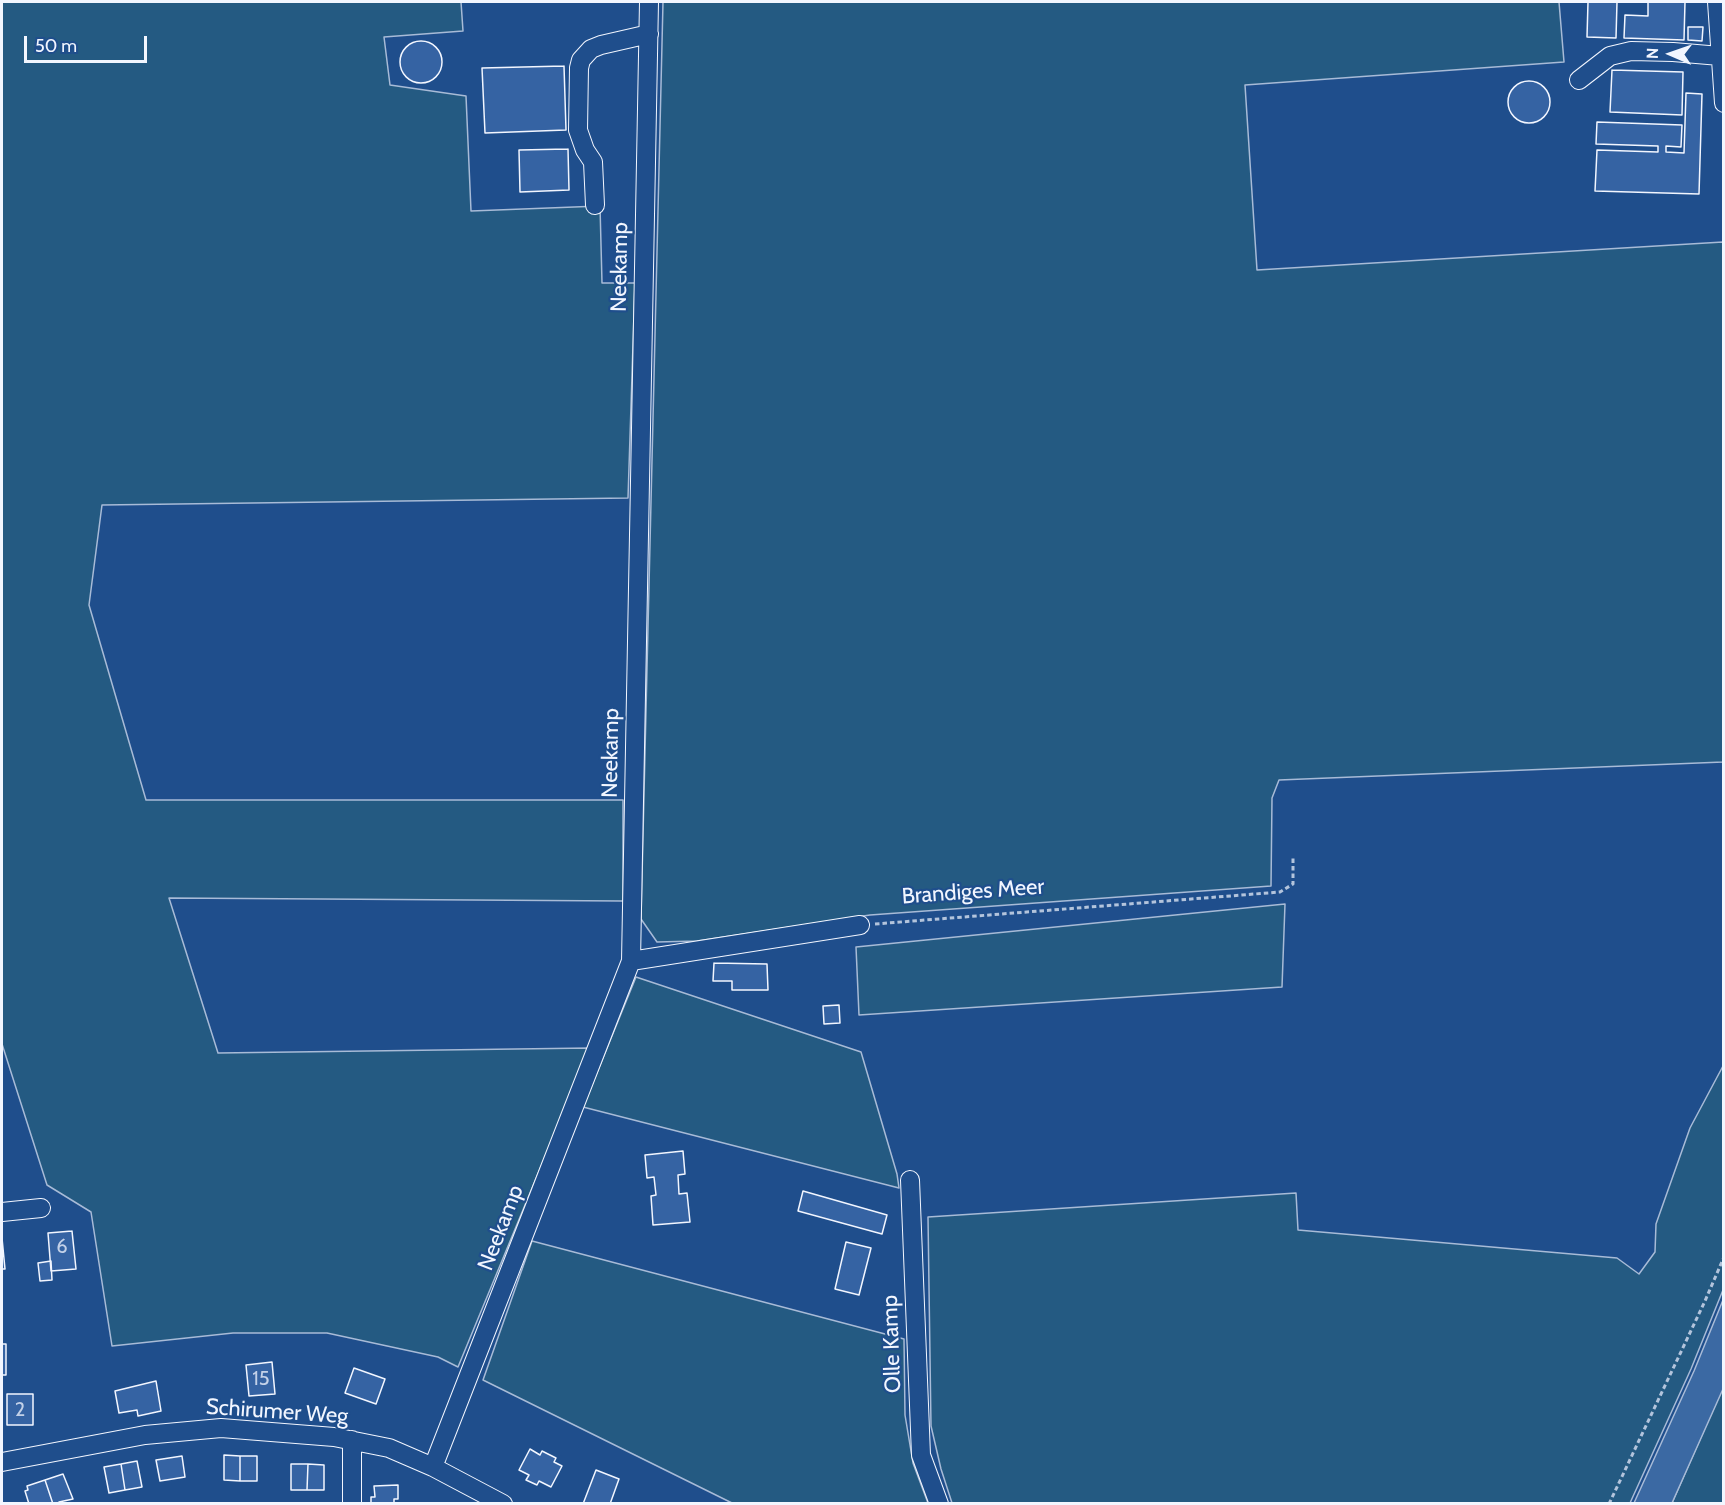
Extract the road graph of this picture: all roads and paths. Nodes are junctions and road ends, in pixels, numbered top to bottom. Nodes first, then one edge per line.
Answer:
1 (650, 2) edge
2 (1717, 2) edge
3 (648, 34) junction
4 (1720, 57) junction
5 (1580, 80) dead end
6 (1724, 103) edge
7 (595, 205) dead end
8 (1293, 858) dead end
9 (860, 925) joint
10 (631, 961) junction
11 (910, 1180) dead end
12 (41, 1208) dead end
13 (2, 1212) edge
14 (1724, 1257) edge
15 (352, 1440) junction
16 (2, 1462) edge
17 (433, 1467) junction
18 (352, 1503) edge
19 (503, 1503) edge
20 (939, 1503) edge
21 (1609, 1503) edge

1 - 3 street, Neekamp
2 - 4 street
3 - 7 street
3 - 10 street, Neekamp
4 - 5 street
4 - 6 street
8 - 9 path, Brandiges Meer
9 - 10 street
10 - 17 street, Neekamp
11 - 20 street, Olle Kamp
12 - 13 street
14 - 21 path
15 - 16 street, Schirumer Weg
15 - 17 street, Schirumer Weg
15 - 18 street
17 - 19 street, Schirumer Weg

